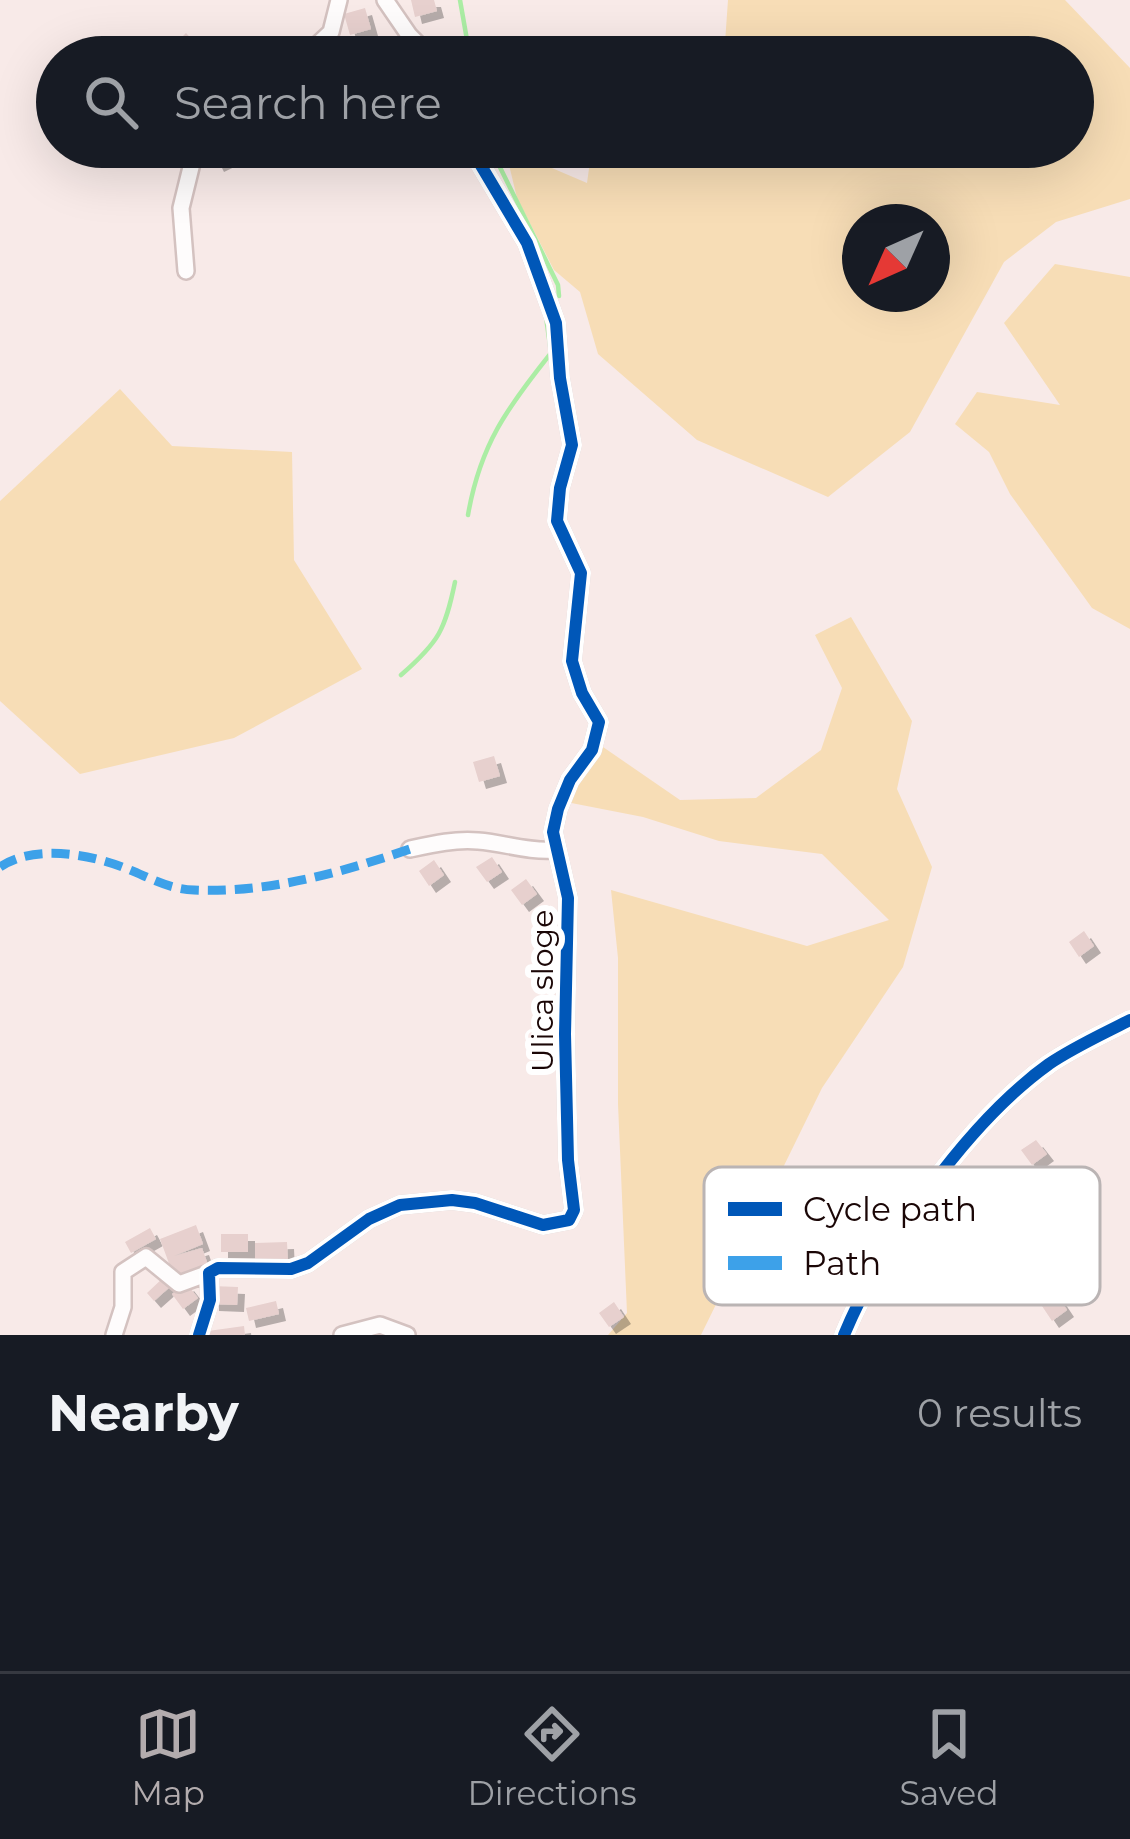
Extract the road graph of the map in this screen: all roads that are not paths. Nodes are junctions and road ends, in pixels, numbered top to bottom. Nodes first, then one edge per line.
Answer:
1 (339, 0) edge
2 (385, 0) edge
3 (327, 36) edge
4 (410, 36) edge
5 (191, 168) edge
6 (483, 168) edge
7 (186, 272) dead end
8 (410, 849) dead end
9 (555, 850) junction
10 (1130, 1020) edge
11 (948, 1167) edge
12 (209, 1274) junction
13 (859, 1305) edge
14 (114, 1335) edge
15 (199, 1335) edge
16 (341, 1335) edge
17 (407, 1335) edge
18 (844, 1335) edge

1 - 3 street
2 - 4 street
5 - 7 street
6 - 9 street, Ulica sloge
8 - 9 street
9 - 12 street, Ulica sloge
10 - 11 street
12 - 14 street
12 - 15 street
13 - 18 street
16 - 17 street

